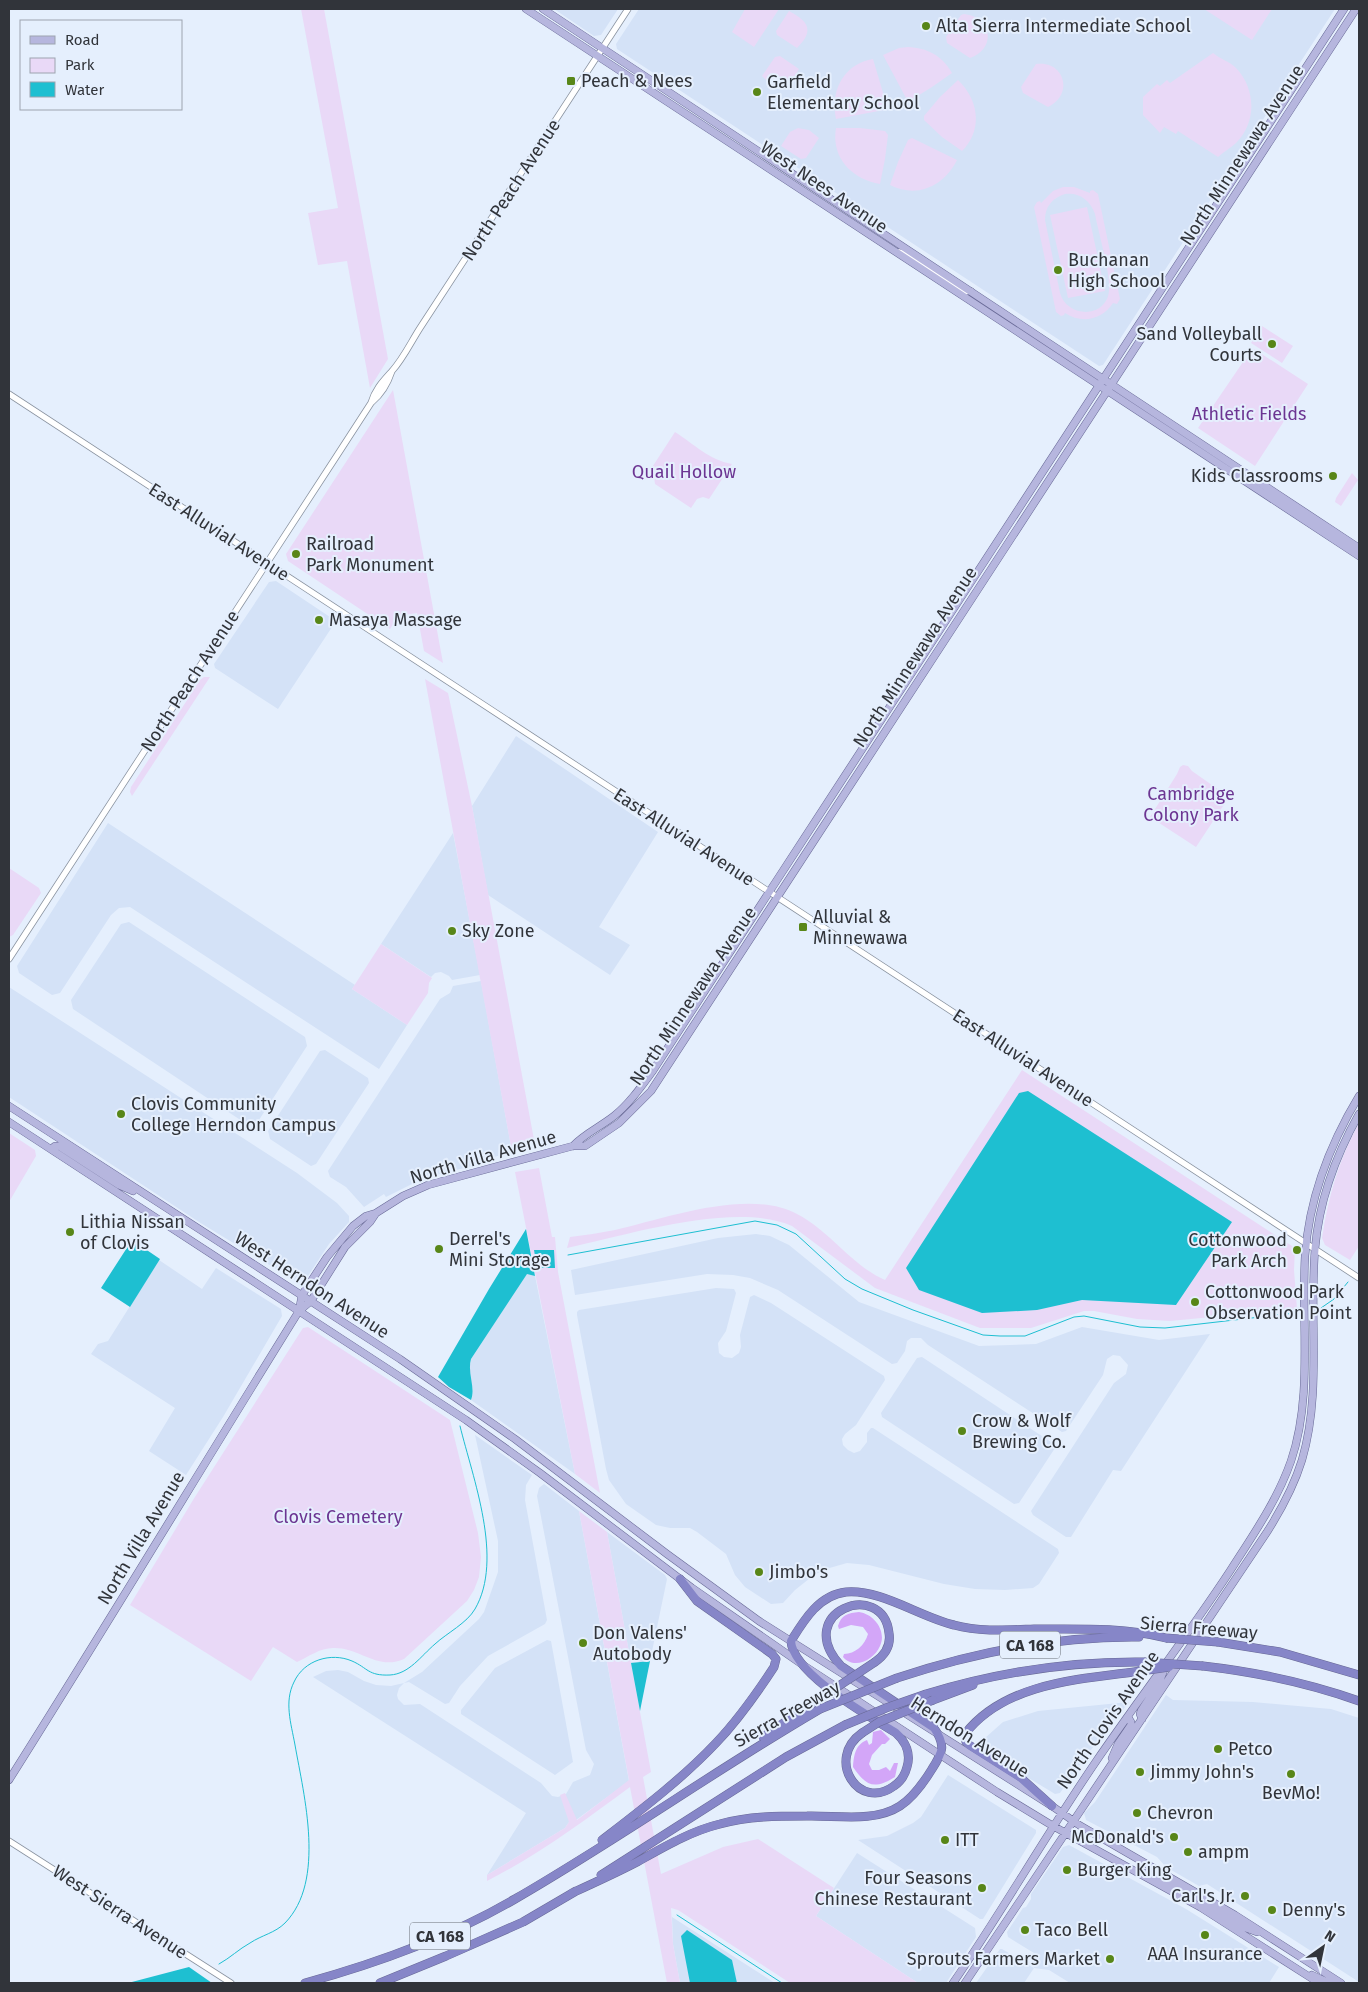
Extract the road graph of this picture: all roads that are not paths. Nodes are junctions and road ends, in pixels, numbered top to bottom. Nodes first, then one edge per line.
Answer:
1 (526, 9) edge
2 (543, 9) edge
3 (628, 9) edge
4 (1344, 9) edge
5 (1350, 9) edge
6 (1356, 9) edge
7 (602, 48) junction
8 (597, 56) junction
9 (1318, 65) junction
10 (888, 248) junction
11 (1181, 259) junction
12 (1189, 264) junction
13 (971, 291) junction
14 (1103, 378) junction
15 (1110, 384) junction
16 (1098, 385) junction
17 (1106, 391) junction
18 (9, 394) edge
19 (1359, 548) edge
20 (1359, 556) edge
21 (266, 563) junction
22 (768, 892) junction
23 (777, 897) junction
24 (9, 960) edge
25 (1359, 1096) edge
26 (9, 1106) edge
27 (1359, 1114) edge
28 (9, 1122) edge
29 (573, 1146) junction
30 (50, 1149) junction
31 (154, 1201) junction
32 (376, 1213) junction
33 (1306, 1244) junction
34 (1315, 1249) junction
35 (1359, 1278) edge
36 (302, 1295) junction
37 (311, 1301) junction
38 (299, 1311) junction
39 (1304, 1380) junction
40 (1308, 1434) junction
41 (594, 1498) joint
42 (584, 1506) joint
43 (680, 1579) junction
44 (1166, 1638) junction
45 (791, 1641) junction
46 (1168, 1661) junction
47 (1183, 1664) junction
48 (804, 1665) junction
49 (1008, 1673) junction
50 (1359, 1675) edge
51 (1359, 1701) edge
52 (1128, 1717) junction
53 (1142, 1719) junction
54 (940, 1736) junction
55 (941, 1755) junction
56 (733, 1761) junction
57 (1109, 1768) junction
58 (9, 1780) edge
59 (1052, 1806) junction
60 (1062, 1813) junction
61 (1073, 1820) junction
62 (1053, 1826) junction
63 (623, 1828) junction
64 (1064, 1833) junction
65 (9, 1841) edge
66 (1130, 1869) junction
67 (1019, 1880) junction
68 (572, 1893) junction
69 (1207, 1898) junction
70 (1200, 1907) junction
71 (996, 1935) junction
72 (1267, 1935) junction
73 (1300, 1970) junction
74 (231, 1983) edge
75 (305, 1983) edge
76 (380, 1983) edge
77 (953, 1983) edge
78 (965, 1983) edge
79 (1319, 1983) edge
80 (1330, 1983) edge
81 (1341, 1983) edge

1 - 8 main road, West Nees Avenue
2 - 7 main road, West Nees Avenue
3 - 7 street, North Peach Avenue
4 - 11 main road, North Minnewawa Avenue
5 - 9 main road
6 - 9 main road, North Minnewawa Avenue
7 - 8 street, North Peach Avenue
7 - 13 main road, West Nees Avenue
8 - 10 main road, West Nees Avenue
8 - 21 street, North Peach Avenue
9 - 12 main road, North Minnewawa Avenue
10 - 13 street
10 - 16 main road, West Nees Avenue
11 - 12 main road
11 - 14 main road, North Minnewawa Avenue
12 - 15 main road, North Minnewawa Avenue
13 - 14 main road, West Nees Avenue
14 - 15 main road, West Nees Avenue
14 - 16 main road, North Minnewawa Avenue
15 - 17 main road, North Minnewawa Avenue
15 - 19 main road, West Nees Avenue
16 - 17 main road, West Nees Avenue
16 - 22 main road, North Minnewawa Avenue
17 - 20 main road, West Nees Avenue
17 - 23 main road, North Minnewawa Avenue
18 - 21 street, East Alluvial Avenue
21 - 22 street, East Alluvial Avenue
21 - 24 street, North Peach Avenue
22 - 23 street, East Alluvial Avenue
22 - 29 main road, North Minnewawa Avenue
23 - 29 main road, North Minnewawa Avenue
23 - 33 street, East Alluvial Avenue
25 - 33 main road, North Clovis Avenue
26 - 31 main road, West Herndon Avenue
27 - 34 main road, North Clovis Avenue
28 - 30 main road, West Herndon Avenue
29 - 32 main road, North Villa Avenue
30 - 31 main road
30 - 38 main road, West Herndon Avenue
31 - 36 main road, West Herndon Avenue
32 - 36 main road, North Villa Avenue
32 - 37 main road, North Villa Avenue
33 - 34 street, East Alluvial Avenue
33 - 39 main road, North Clovis Avenue
34 - 35 street, East Alluvial Avenue
34 - 40 main road, North Clovis Avenue
36 - 37 main road, West Herndon Avenue
36 - 38 main road, North Villa Avenue
37 - 38 main road, North Villa Avenue
37 - 41 main road, West Herndon Avenue
38 - 42 main road, West Herndon Avenue
38 - 58 main road, North Villa Avenue
39 - 40 main road
39 - 46 main road, North Clovis Avenue
40 - 53 main road, North Clovis Avenue
41 - 45 main road, Herndon Avenue
42 - 43 main road, Herndon Avenue
43 - 48 main road, Herndon Avenue
43 - 63 highway
44 - 45 highway
44 - 50 highway, Sierra Freeway / CA 168, bridge
44 - 56 highway, Sierra Freeway / CA 168, bridge
45 - 48 highway
45 - 54 main road, Herndon Avenue
46 - 52 main road, North Clovis Avenue
46 - 53 main road
47 - 49 highway, Sierra Freeway / CA 168, bridge
47 - 51 highway, Sierra Freeway / CA 168, bridge
47 - 59 highway, bridge
48 - 49 highway, bridge
48 - 55 main road, Herndon Avenue
49 - 68 highway, Sierra Freeway / CA 168, bridge
52 - 57 main road
52 - 60 main road, North Clovis Avenue
53 - 57 main road, North Clovis Avenue
54 - 55 highway
54 - 56 highway, bridge
54 - 59 main road, Herndon Avenue
55 - 62 main road, Herndon Avenue
55 - 68 highway
56 - 63 highway, Sierra Freeway / CA 168
57 - 61 main road, North Clovis Avenue
59 - 60 main road, Herndon Avenue
60 - 61 main road, Herndon Avenue
60 - 62 main road, North Clovis Avenue
61 - 64 main road, North Clovis Avenue
61 - 69 main road, Herndon Avenue
62 - 64 main road, Herndon Avenue
62 - 67 main road, North Clovis Avenue
63 - 75 highway, CA 168
64 - 66 main road, Herndon Avenue
64 - 71 main road, North Clovis Avenue
65 - 74 street, West Sierra Avenue
66 - 69 main road
66 - 70 main road, Herndon Avenue
67 - 71 main road
67 - 77 main road, North Clovis Avenue
68 - 76 highway, Sierra Freeway / CA 168
69 - 72 main road, Herndon Avenue
70 - 72 main road
70 - 73 main road, Herndon Avenue
71 - 78 main road, North Clovis Avenue
72 - 81 main road, Herndon Avenue
73 - 79 main road, Herndon Avenue
73 - 80 main road

